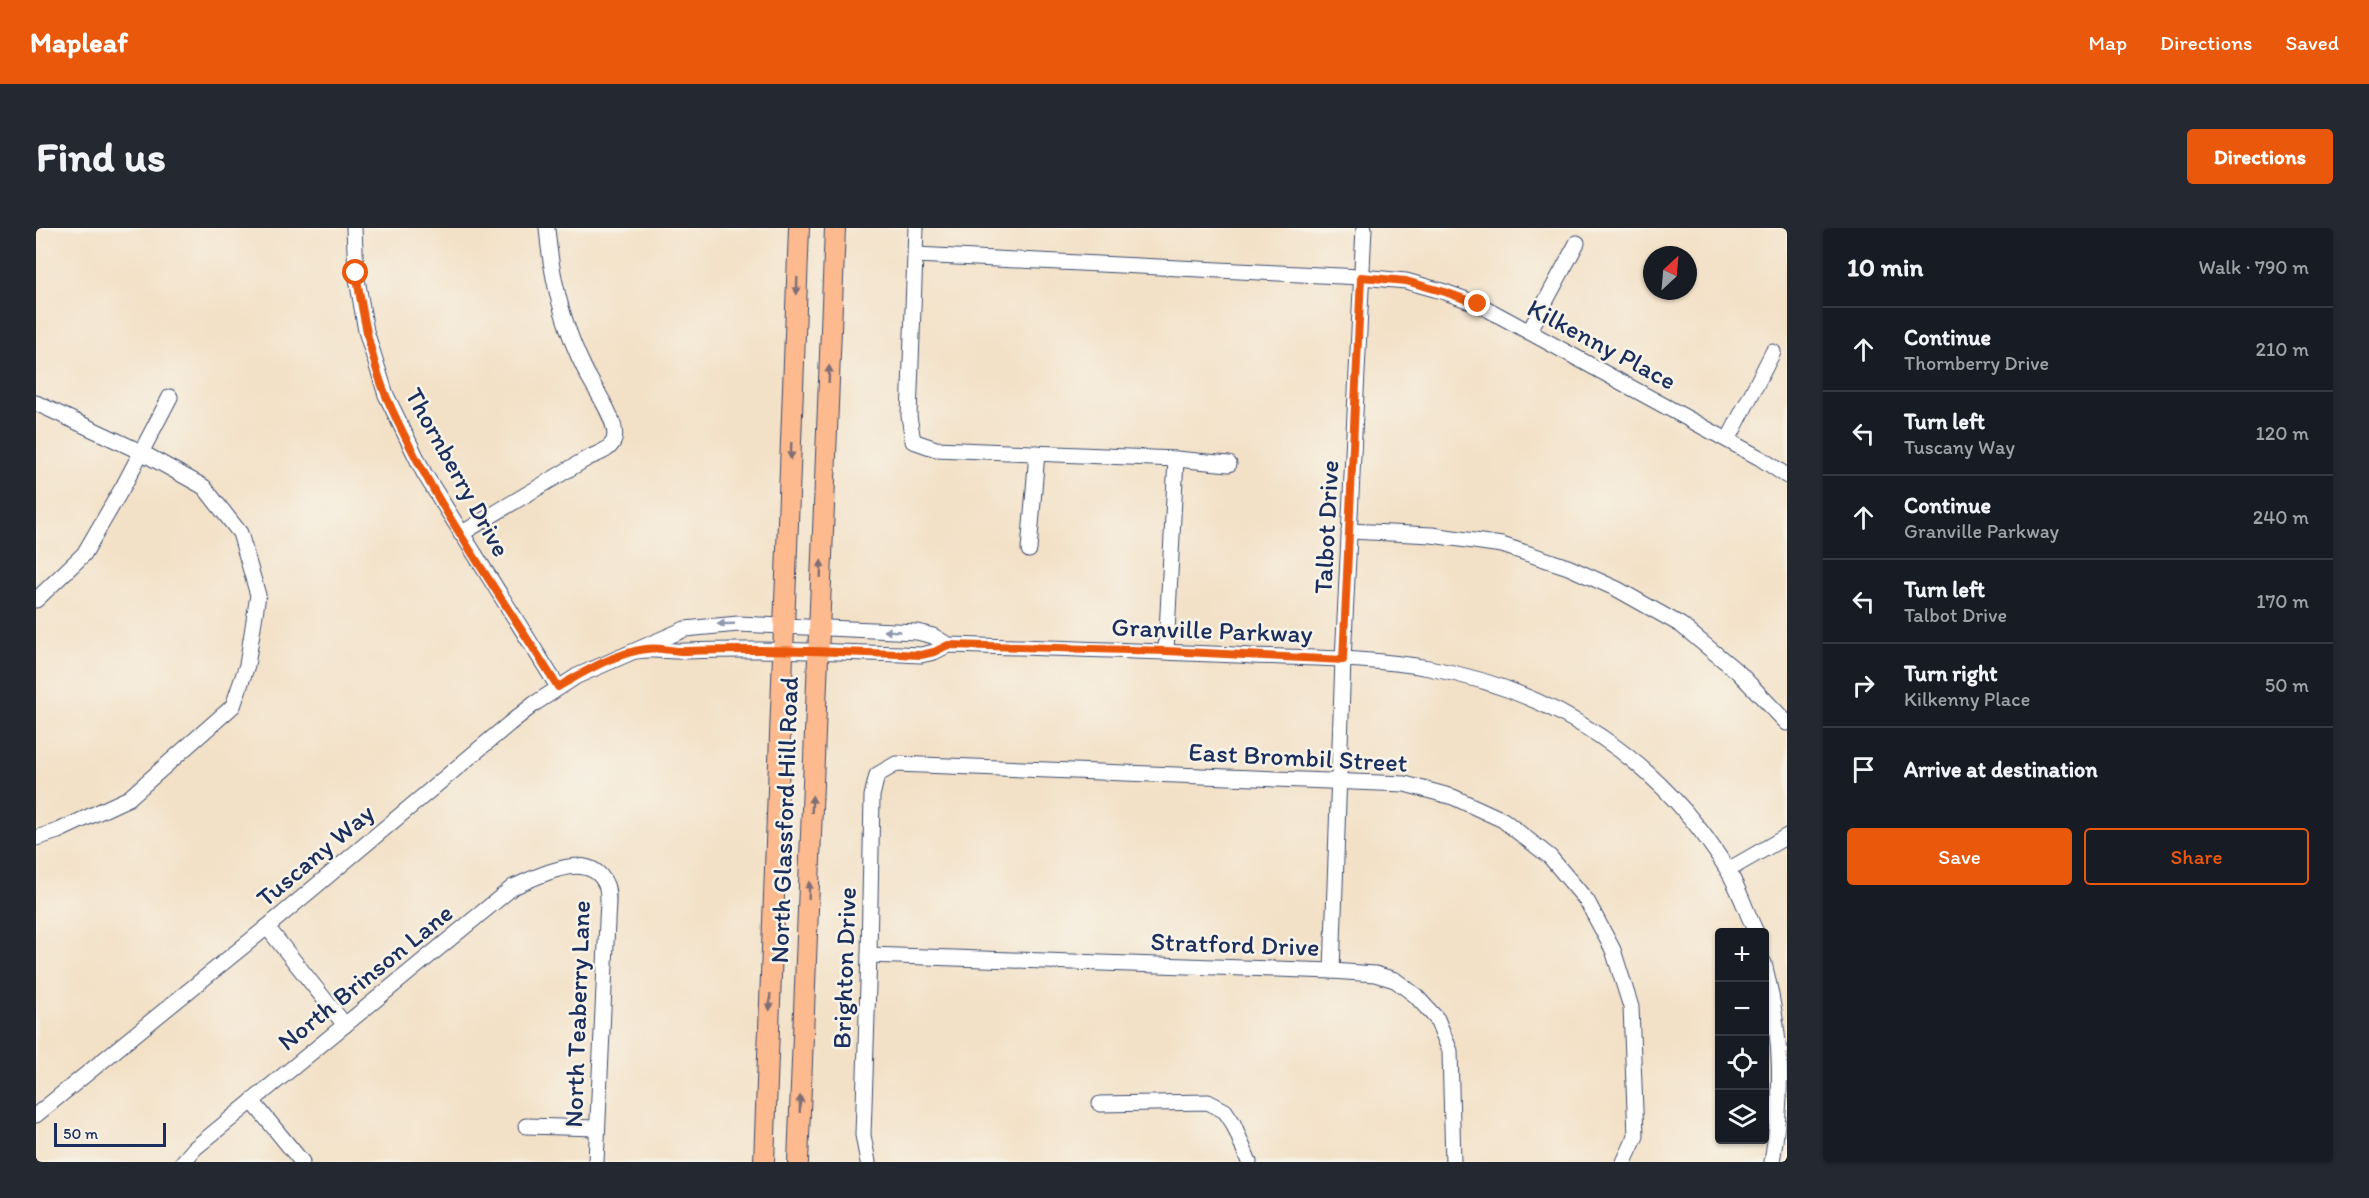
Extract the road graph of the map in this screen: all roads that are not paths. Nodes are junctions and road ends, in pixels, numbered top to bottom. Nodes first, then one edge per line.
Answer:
1 (354, 228) edge
2 (547, 228) edge
3 (799, 228) edge
4 (835, 228) edge
5 (916, 228) edge
6 (1364, 228) edge
7 (1577, 243) dead end
8 (916, 255) junction
9 (1361, 277) junction
10 (1529, 332) junction
11 (1773, 352) dead end
12 (170, 397) dead end
13 (36, 404) edge
14 (1728, 440) junction
15 (141, 452) junction
16 (1037, 453) junction
17 (1176, 459) junction
18 (1229, 464) dead end
19 (1787, 476) edge
20 (1349, 531) junction
21 (461, 534) junction
22 (1029, 550) dead end
23 (36, 600) edge
24 (785, 625) junction
25 (819, 627) junction
26 (948, 645) junction
27 (784, 650) junction
28 (637, 651) junction
29 (818, 651) junction
30 (1166, 651) junction
31 (1343, 660) junction
32 (558, 687) junction
33 (1787, 723) edge
34 (877, 775) joint
35 (1339, 782) junction
36 (1787, 836) edge
37 (36, 838) edge
38 (1728, 870) junction
39 (596, 871) joint
40 (267, 927) junction
41 (1754, 928) edge
42 (869, 955) junction
43 (1332, 971) junction
44 (1769, 982) edge
45 (345, 1025) junction
46 (252, 1101) junction
47 (1100, 1104) dead end
48 (36, 1115) edge
49 (526, 1126) dead end
50 (597, 1128) junction
51 (183, 1162) edge
52 (302, 1162) edge
53 (596, 1162) edge
54 (764, 1162) edge
55 (798, 1162) edge
56 (868, 1162) edge
57 (1249, 1162) edge
58 (1453, 1162) edge
59 (1624, 1162) edge
60 (1772, 1162) edge

1 - 21 street, Thornberry Drive
2 - 21 street
3 -> 24 main road, North Glassford Hill Road
25 -> 4 main road, North Glassford Hill Road
5 - 8 street
6 - 9 street, Talbot Drive
7 - 10 street
8 - 9 street, Kilkenny Place
8 - 16 street
9 - 10 street, Kilkenny Place
9 - 20 street, Talbot Drive
10 - 14 street, Kilkenny Place
11 - 14 street
12 - 15 street
13 - 15 street
14 - 19 street, Kilkenny Place
15 - 23 street
15 - 37 street
16 - 17 street
16 - 22 street
17 - 18 street
17 - 30 street
20 - 31 street, Talbot Drive
20 - 33 street
21 - 32 street, Thornberry Drive
24 - 25 street, Tuscany Way
24 - 27 main road, North Glassford Hill Road
24 -> 28 street, Tuscany Way
26 -> 25 street, Granville Parkway
25 - 29 main road, North Glassford Hill Road
26 - 29 street, Granville Parkway
26 - 30 street, Granville Parkway
27 - 28 street, Tuscany Way
27 - 29 street, Tuscany Way
27 -> 54 main road, North Glassford Hill Road
28 - 32 street, Tuscany Way
55 -> 29 main road, North Glassford Hill Road
30 - 31 street, Granville Parkway
31 - 35 street, Talbot Drive
31 - 38 street, Granville Parkway
32 - 40 street, Tuscany Way
34 - 35 street, East Brombil Street
34 - 42 street, Brighton Drive
35 - 43 street, Talbot Drive
35 - 59 street, East Brombil Street
36 - 38 street
38 - 41 street, Granville Parkway
39 - 45 street, North Brinson Lane
39 - 50 street, North Teaberry Lane
40 - 45 street
40 - 48 street, Tuscany Way
42 - 43 street, Stratford Drive
42 - 56 street, Brighton Drive
43 - 58 street, Stratford Drive
44 - 60 street
45 - 46 street, North Brinson Lane
46 - 51 street, North Brinson Lane
46 - 52 street
47 - 57 street
49 - 50 street
50 - 53 street, North Teaberry Lane

